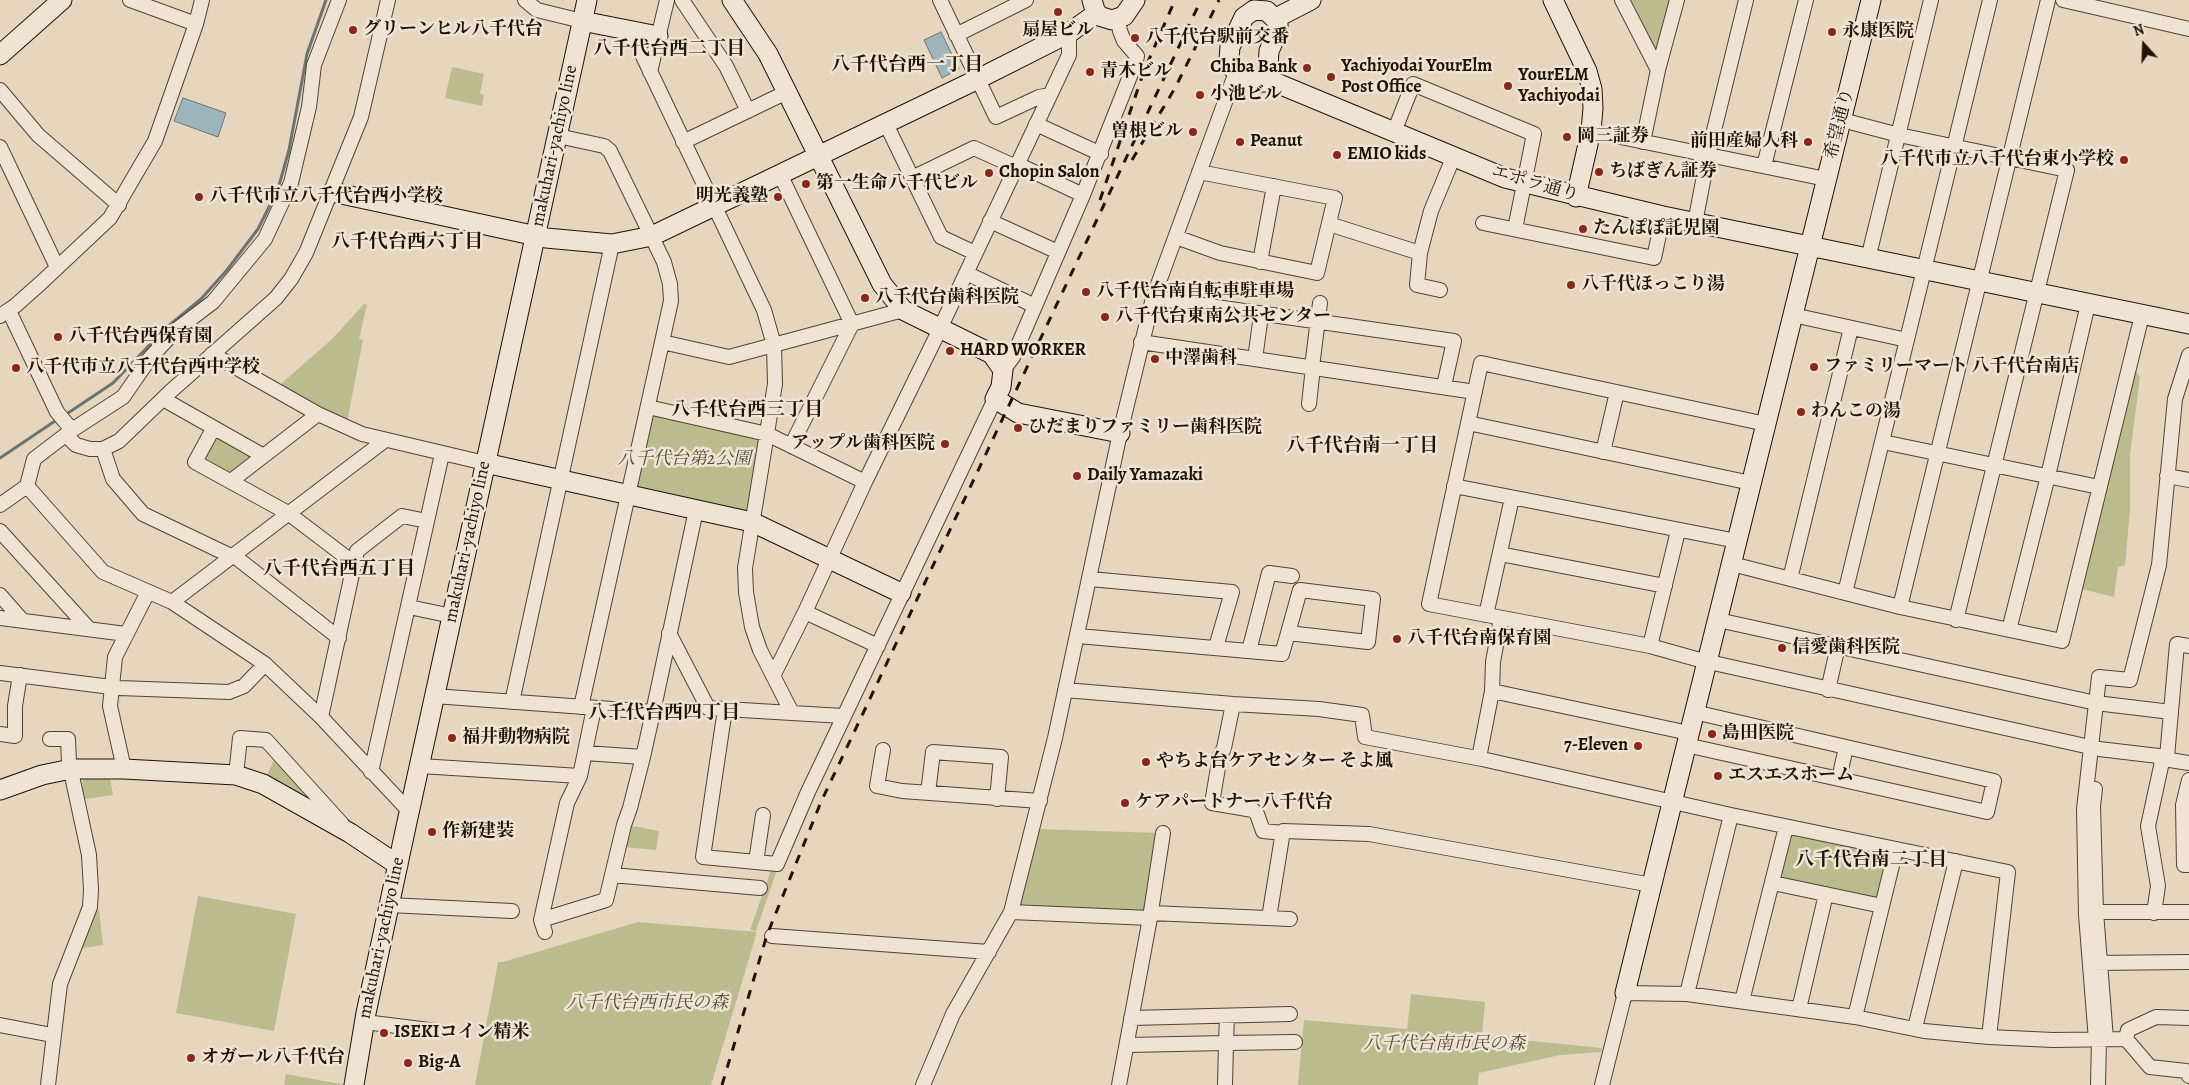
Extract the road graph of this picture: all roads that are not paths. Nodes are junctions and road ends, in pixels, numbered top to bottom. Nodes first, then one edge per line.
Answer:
1 (60, 0) edge
2 (130, 0) edge
3 (202, 0) edge
4 (339, 0) edge
5 (388, 0) edge
6 (525, 0) edge
7 (587, 0) edge
8 (667, 0) edge
9 (682, 0) edge
10 (732, 0) edge
11 (940, 0) edge
12 (1026, 0) edge
13 (1135, 0) edge
14 (1312, 0) edge
15 (1553, 0) edge
16 (1622, 0) edge
17 (1677, 0) edge
18 (1746, 0) edge
19 (1806, 0) edge
20 (1871, 0) edge
21 (1931, 0) edge
22 (1990, 0) edge
23 (2048, 0) edge
24 (2063, 0) edge
25 (1095, 7) edge
26 (1265, 9) edge
27 (1118, 19) junction
28 (582, 21) junction
29 (196, 24) junction
30 (2189, 29) edge
31 (631, 31) junction
32 (1069, 33) junction
33 (956, 35) junction
34 (658, 36) junction
35 (1269, 51) junction
36 (0, 55) edge
37 (1658, 70) junction
38 (650, 72) junction
39 (1236, 72) junction
40 (978, 79) junction
41 (1274, 82) junction
42 (0, 90) edge
43 (787, 92) junction
44 (1050, 95) junction
45 (748, 111) junction
46 (1842, 120) junction
47 (886, 124) junction
48 (1036, 124) junction
49 (1591, 131) junction
50 (1394, 132) junction
51 (1899, 135) junction
52 (558, 136) junction
53 (683, 142) junction
54 (1643, 142) junction
55 (1955, 146) junction
56 (0, 147) edge
57 (1100, 154) junction
58 (1708, 155) junction
59 (819, 156) junction
60 (2010, 157) junction
61 (1453, 158) junction
62 (1016, 166) junction
63 (1764, 166) junction
64 (1199, 172) junction
65 (780, 174) junction
66 (912, 178) junction
67 (1826, 179) junction
68 (1524, 184) junction
69 (1274, 186) junction
70 (332, 192) junction
71 (1083, 195) junction
72 (1576, 196) junction
73 (119, 205) junction
74 (714, 206) junction
75 (1662, 216) junction
76 (990, 221) junction
77 (1483, 223) dead end
78 (1694, 223) junction
79 (1329, 224) junction
80 (1514, 229) junction
81 (535, 236) junction
82 (652, 236) junction
83 (1176, 237) junction
84 (612, 244) junction
85 (1809, 247) junction
86 (1058, 252) junction
87 (975, 253) junction
88 (1420, 253) junction
89 (1868, 259) junction
90 (1260, 262) junction
91 (57, 267) junction
92 (1924, 270) junction
93 (966, 273) junction
94 (1980, 282) junction
95 (1440, 290) dead end
96 (2038, 294) junction
97 (1153, 298) junction
98 (1320, 303) dead end
99 (2088, 304) junction
100 (1035, 306) junction
101 (903, 310) junction
102 (4, 313) edge
103 (1261, 315) junction
104 (1793, 315) junction
105 (2142, 315) junction
106 (1317, 323) junction
107 (852, 324) junction
108 (2189, 324) edge
109 (1851, 328) junction
110 (940, 329) junction
111 (1907, 340) junction
112 (662, 342) junction
113 (1141, 342) junction
114 (774, 345) junction
115 (212, 354) junction
116 (2189, 355) edge
117 (1255, 359) junction
118 (1313, 367) junction
119 (1003, 370) junction
120 (1444, 386) junction
121 (1475, 392) junction
122 (1617, 392) junction
123 (163, 399) junction
124 (995, 399) junction
125 (1309, 404) dead end
126 (648, 407) junction
127 (318, 414) junction
128 (1468, 423) junction
129 (1766, 424) junction
130 (65, 425) junction
131 (213, 429) junction
132 (1120, 433) junction
133 (767, 434) junction
134 (384, 440) junction
135 (1882, 442) junction
136 (791, 446) junction
137 (103, 449) junction
138 (1603, 452) junction
139 (442, 454) junction
140 (1937, 454) junction
141 (262, 455) junction
142 (485, 463) junction
143 (1994, 466) junction
144 (2048, 476) junction
145 (2167, 476) junction
146 (560, 479) junction
147 (2189, 480) edge
148 (230, 481) junction
149 (865, 482) junction
150 (1751, 483) junction
151 (27, 486) junction
152 (1454, 486) junction
153 (2099, 487) junction
154 (629, 496) junction
155 (1512, 498) junction
156 (0, 504) edge
157 (696, 510) junction
158 (288, 513) junction
159 (427, 521) junction
160 (752, 522) junction
161 (0, 531) edge
162 (1678, 531) junction
163 (1737, 541) junction
164 (1500, 554) junction
165 (232, 556) junction
166 (831, 558) junction
167 (355, 564) junction
168 (1732, 564) junction
169 (1292, 576) dead end
170 (1090, 579) junction
171 (1790, 579) junction
172 (1665, 586) junction
173 (148, 592) junction
174 (901, 593) junction
175 (1845, 593) junction
176 (0, 596) edge
177 (172, 602) junction
178 (409, 607) junction
179 (1900, 607) junction
180 (806, 612) junction
181 (1486, 615) junction
182 (452, 616) junction
183 (0, 618) edge
184 (1501, 618) junction
185 (22, 620) junction
186 (1718, 620) junction
187 (1956, 620) junction
188 (89, 630) junction
189 (2009, 630) junction
190 (670, 633) junction
191 (1288, 633) junction
192 (126, 634) junction
193 (1078, 636) junction
194 (339, 638) junction
195 (878, 646) junction
196 (1650, 646) junction
197 (1838, 646) junction
198 (2189, 646) edge
199 (1216, 647) junction
200 (1249, 651) junction
201 (1706, 662) junction
202 (265, 664) junction
203 (0, 673) edge
204 (20, 675) junction
205 (773, 676) junction
206 (112, 687) junction
207 (1065, 690) junction
208 (1828, 690) junction
209 (1492, 691) junction
210 (434, 696) junction
211 (512, 702) junction
212 (2100, 703) junction
213 (1233, 704) junction
214 (588, 707) junction
215 (726, 709) junction
216 (652, 712) junction
217 (1694, 712) junction
218 (2170, 712) junction
219 (792, 713) junction
220 (844, 716) junction
221 (321, 717) junction
222 (0, 734) edge
223 (50, 739) dead end
224 (1687, 739) junction
225 (1846, 747) junction
226 (2094, 748) junction
227 (883, 750) dead end
228 (585, 753) junction
229 (643, 757) junction
230 (2165, 757) junction
231 (1479, 758) junction
232 (2189, 763) edge
233 (420, 766) junction
234 (71, 769) junction
235 (124, 769) junction
236 (371, 772) junction
237 (236, 775) junction
238 (580, 776) junction
239 (1839, 779) junction
240 (2189, 780) edge
241 (0, 790) edge
242 (928, 793) junction
243 (996, 799) junction
244 (1040, 801) junction
245 (1673, 801) junction
246 (409, 811) junction
247 (763, 815) dead end
248 (1731, 815) junction
249 (1786, 826) junction
250 (350, 833) junction
251 (1163, 833) dead end
252 (1283, 833) junction
253 (1896, 849) junction
254 (1956, 861) junction
255 (756, 862) junction
256 (398, 865) junction
257 (2189, 865) edge
258 (612, 875) junction
259 (1773, 882) junction
260 (1652, 884) junction
261 (760, 888) dead end
262 (1826, 894) junction
263 (389, 905) junction
264 (1882, 906) junction
265 (512, 911) dead end
266 (1011, 912) junction
267 (2096, 912) junction
268 (2189, 912) edge
269 (2154, 913) junction
270 (1150, 916) junction
271 (1269, 918) junction
272 (1290, 919) dead end
273 (772, 936) dead end
274 (988, 952) junction
275 (2094, 962) junction
276 (2189, 962) edge
277 (1625, 993) junction
278 (1688, 994) junction
279 (1742, 1001) junction
280 (1799, 1009) junction
281 (1290, 1014) dead end
282 (1227, 1016) junction
283 (1855, 1017) junction
284 (1131, 1018) junction
285 (2189, 1018) edge
286 (365, 1022) junction
287 (0, 1025) edge
288 (1915, 1028) junction
289 (437, 1031) dead end
290 (52, 1035) junction
291 (1989, 1037) junction
292 (2126, 1038) junction
293 (2100, 1040) junction
294 (1226, 1042) junction
295 (1296, 1042) dead end
296 (1127, 1045) junction
297 (2188, 1073) edge
298 (48, 1085) edge
299 (354, 1085) edge
300 (923, 1085) edge
301 (1119, 1085) edge
302 (1225, 1085) edge
303 (1602, 1085) edge
304 (2098, 1085) edge

1 - 36 street
2 - 29 street
3 - 29 street
4 - 130 street
5 - 70 street
6 - 28 street
7 - 28 street, makuhari-yachiyo line
8 - 34 street
9 - 45 street
10 - 43 street
11 - 33 street
12 - 33 street
13 - 27 street
14 - 26 street
15 - 49 street
16 - 37 street
17 - 37 street
18 - 58 street
19 - 63 street
20 - 46 street, 希望通り
21 - 51 street
22 - 55 street
23 - 60 street
24 - 30 street
25 - 27 street
25 - 32 street
26 - 35 street
26 - 39 street
27 - 57 street
28 - 31 street
28 - 52 street, makuhari-yachiyo line
29 - 73 street
31 - 34 street
31 - 38 street
32 - 40 street
32 - 44 street
33 - 40 street
34 - 38 street
35 - 39 street
35 - 41 street
37 - 54 street
38 - 53 street
39 - 41 street, エポラ通り
39 - 64 street
40 - 44 street
40 - 47 street
41 - 50 street, エポラ通り
42 - 73 street
43 - 45 street
43 - 59 street
44 - 48 street
45 - 53 street
46 - 51 street
46 - 67 street, 希望通り
47 - 59 street
47 - 66 street
48 - 57 street
48 - 62 street
49 - 54 street
49 - 72 street
50 - 61 street, エポラ通り
50 - 68 street
51 - 55 street
51 - 89 street
52 - 81 street, makuhari-yachiyo line
52 - 82 street
53 - 74 street
54 - 58 street
55 - 60 street
55 - 92 street
56 - 91 street
57 - 71 street
58 - 63 street
58 - 78 street
59 - 65 street
59 - 101 street
60 - 94 street
60 - 96 street
61 - 68 street, エポラ通り
61 - 88 street
62 - 66 street
62 - 71 street
62 - 76 street
63 - 67 street
64 - 69 street
64 - 83 street
65 - 74 street
65 - 107 street
66 - 87 street
67 - 85 street, 希望通り
68 - 72 street, エポラ通り
68 - 80 street
69 - 79 street
69 - 90 street
70 - 81 street
70 - 115 street
71 - 86 street
72 - 75 street, エポラ通り
73 - 91 street
74 - 82 street
74 - 114 street
75 - 78 street, エポラ通り
75 - 80 street
76 - 86 street
76 - 87 street
77 - 80 street
78 - 85 street, エポラ通り
79 - 88 street
79 - 90 street
81 - 84 street
81 - 142 street, makuhari-yachiyo line
82 - 84 street
82 - 112 street
83 - 90 street
83 - 97 street
84 - 146 street
85 - 89 street, エポラ通り
85 - 104 street, 希望通り
86 - 100 street
87 - 93 street
88 - 95 street
89 - 92 street, エポラ通り
91 - 102 street
92 - 94 street, エポラ通り
92 - 111 street
93 - 100 street
93 - 110 street
94 - 96 street, エポラ通り
94 - 140 street
96 - 99 street, エポラ通り
96 - 143 street
97 - 103 street
97 - 113 street
98 - 106 street
99 - 105 street, エポラ通り
99 - 144 street
100 - 119 street
101 - 107 street
101 - 110 street
102 - 130 street
103 - 106 street
103 - 117 street
104 - 109 street
104 - 129 street, 希望通り
105 - 108 street, エポラ通り
105 - 153 street
106 - 118 street
106 - 120 street
107 - 114 street
107 - 136 street
109 - 111 street
109 - 171 street
110 - 119 street
110 - 149 street
111 - 135 street
112 - 114 street
112 - 126 street
113 - 117 street
113 - 132 street
114 - 133 street
115 - 123 street
115 - 127 street
116 - 145 street
117 - 118 street
118 - 120 street
118 - 125 street
119 - 124 street
120 - 121 street
121 - 122 street
121 - 128 street
122 - 129 street
122 - 138 street
123 - 131 street
123 - 137 street
124 - 132 street
124 - 174 street
126 - 133 street
126 - 154 street
127 - 134 street
127 - 141 street
128 - 138 street
128 - 152 street
129 - 150 street, 希望通り
130 - 137 street
130 - 151 street
131 - 141 street
131 - 148 street
132 - 170 street
133 - 136 street
133 - 160 street
134 - 139 street
134 - 158 street
135 - 140 street
135 - 175 street
136 - 149 street
137 - 165 street
138 - 150 street
139 - 142 street
139 - 159 street
140 - 143 street
140 - 179 street
141 - 148 street
142 - 146 street
142 - 182 street, makuhari-yachiyo line
143 - 144 street
143 - 187 street
144 - 153 street
144 - 189 street
145 - 147 street
145 - 212 street
146 - 154 street
146 - 211 street
148 - 158 street
149 - 166 street
150 - 163 street, 希望通り
151 - 156 street
151 - 173 street
152 - 155 street
152 - 181 street
153 - 189 street
154 - 157 street
154 - 214 street
155 - 162 street
155 - 164 street
157 - 160 street
157 - 190 street
158 - 165 street
158 - 167 street
159 - 167 street
159 - 178 street
160 - 166 street
160 - 205 street
161 - 188 street
162 - 163 street
162 - 172 street
163 - 168 street, 希望通り
164 - 172 street
164 - 181 street
165 - 177 street
165 - 194 street
166 - 174 street
166 - 180 street
167 - 194 street
168 - 171 street
168 - 186 street, 希望通り
169 - 200 street
170 - 193 street
170 - 199 street
171 - 175 street
172 - 196 street
173 - 177 street
173 - 192 street
174 - 195 street
175 - 179 street
176 - 185 street
177 - 202 street
178 - 182 street
178 - 236 street
179 - 187 street
180 - 195 street
180 - 205 street
181 - 184 street
182 - 210 street, makuhari-yachiyo line
183 - 185 street
184 - 196 street
184 - 209 street
185 - 188 street
186 - 197 street
186 - 201 street, 希望通り
187 - 189 street
188 - 192 street
190 - 215 street
190 - 216 street
191 - 191 street
191 - 200 street
192 - 206 street
193 - 199 street
193 - 207 street
194 - 221 street
195 - 220 street
196 - 201 street
197 - 208 street
197 - 212 street
198 - 218 street
199 - 200 street
201 - 208 street
201 - 217 street, 希望通り
202 - 206 street
202 - 221 street
203 - 204 street
204 - 206 street
204 - 222 street
205 - 219 street
206 - 235 street
207 - 213 street
207 - 244 street
208 - 226 street
209 - 224 street
209 - 231 street
210 - 211 street
210 - 233 street, makuhari-yachiyo line
211 - 214 street
212 - 218 street
212 - 226 street
213 - 231 street
213 - 252 street
214 - 216 street
214 - 228 street
215 - 219 street
215 - 255 street
216 - 229 street
217 - 224 street, 希望通り
217 - 225 street
218 - 230 street
219 - 220 street
220 - 255 street
221 - 236 street
223 - 234 street
224 - 239 street
224 - 245 street, 希望通り
225 - 239 street
225 - 239 street
226 - 230 street
226 - 267 street
226 - 275 street
227 - 242 street
228 - 229 street
228 - 238 street
229 - 258 street
230 - 232 street
230 - 269 street
231 - 245 street
233 - 238 street
233 - 246 street, makuhari-yachiyo line
234 - 235 street
234 - 241 street
234 - 290 street
235 - 237 street
236 - 246 street
237 - 250 street
237 - 250 street
238 - 258 street
240 - 257 street
242 - 243 street
242 - 243 street
243 - 244 street
244 - 266 street
245 - 248 street
245 - 260 street, 希望通り
246 - 256 street, makuhari-yachiyo line
247 - 255 street
248 - 249 street
248 - 278 street
249 - 253 street
249 - 259 street
250 - 256 street
251 - 270 street
252 - 260 street
252 - 271 street
253 - 254 street
253 - 264 street
254 - 288 street
254 - 291 street
256 - 263 street, makuhari-yachiyo line
258 - 261 street
259 - 262 street
259 - 279 street
260 - 277 street, 希望通り
262 - 264 street
262 - 280 street
263 - 265 street
263 - 286 street, makuhari-yachiyo line
264 - 283 street
266 - 270 street
266 - 274 street
267 - 269 street
267 - 275 street
268 - 269 street
270 - 271 street
270 - 284 street
271 - 272 street
273 - 274 street
274 - 300 street
275 - 276 street
275 - 293 street
277 - 278 street
277 - 303 street
278 - 279 street
279 - 280 street
280 - 283 street
281 - 282 street
282 - 284 street
282 - 294 street
283 - 288 street
284 - 296 street
285 - 292 street
286 - 289 street
286 - 299 street, makuhari-yachiyo line
287 - 290 street
288 - 291 street
290 - 298 street
291 - 293 street
292 - 293 street
292 - 297 street
293 - 304 street
294 - 295 street
294 - 296 street
294 - 302 street
296 - 301 street

